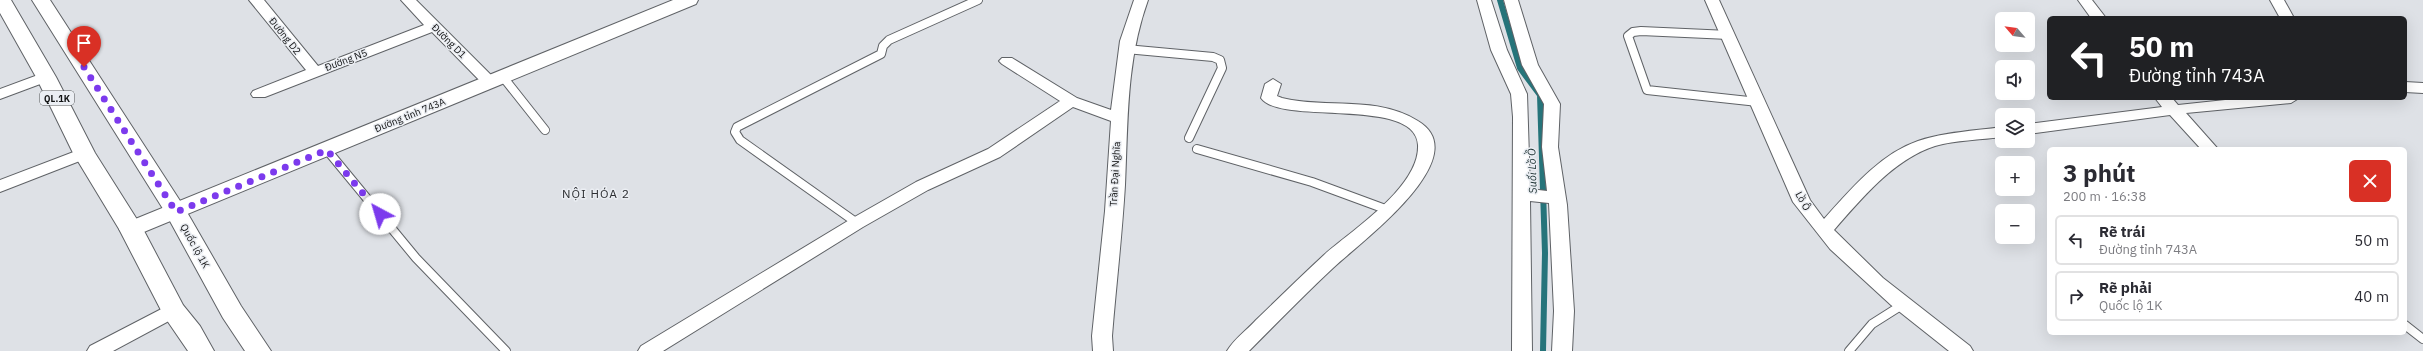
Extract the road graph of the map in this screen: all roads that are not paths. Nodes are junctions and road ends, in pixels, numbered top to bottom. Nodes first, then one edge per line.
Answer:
1 (2, 0) edge
2 (42, 0) edge
3 (256, 0) edge
4 (408, 0) edge
5 (689, 0) edge
6 (978, 0) edge
7 (1141, 0) edge
8 (1484, 0) edge
9 (1511, 0) edge
10 (1712, 0) edge
11 (2085, 0) edge
12 (2277, 0) edge
13 (2098, 16) edge
14 (2286, 16) edge
15 (434, 26) junction
16 (1729, 35) junction
17 (1126, 49) junction
18 (1007, 61) dead end
19 (315, 72) junction
20 (46, 77) junction
21 (496, 80) junction
22 (1274, 84) dead end
23 (2407, 87) edge
24 (2423, 88) edge
25 (0, 94) edge
26 (259, 94) dead end
27 (2250, 100) edge
28 (1071, 101) junction
29 (1758, 102) junction
30 (2168, 104) edge
31 (1118, 118) junction
32 (2035, 128) edge
33 (545, 130) dead end
34 (1995, 133) edge
35 (1189, 138) dead end
36 (2208, 147) edge
37 (1197, 149) dead end
38 (327, 150) junction
39 (84, 153) junction
40 (0, 186) edge
41 (1526, 194) junction
42 (1553, 198) junction
43 (1388, 210) junction
44 (176, 212) junction
45 (857, 223) junction
46 (131, 229) junction
47 (1824, 230) junction
48 (1902, 305) junction
49 (173, 310) junction
50 (2407, 327) edge
51 (2423, 339) edge
52 (97, 351) edge
53 (201, 351) edge
54 (258, 351) edge
55 (506, 351) edge
56 (648, 351) edge
57 (1103, 351) edge
58 (1237, 351) edge
59 (1522, 351) edge
60 (1562, 351) edge
61 (1849, 351) edge
62 (1963, 351) edge

1 - 20 main road, QL.1K
2 - 44 main road, Quốc lộ 1K
3 - 19 street, Đường D2
4 - 15 street, Đường D1
5 - 21 main road, Đường tỉnh 743A
6 - 45 lane
7 - 17 street, Trần Đại Nghĩa
8 - 41 street
9 - 42 street
10 - 16 street, Lồ Ô
11 - 13 street
12 - 14 street
15 - 19 street, Đường N5
15 - 21 street, Đường D1
16 - 29 street, Lồ Ô
16 - 29 lane
17 - 31 street, Trần Đại Nghĩa
17 - 35 lane
18 - 28 street
19 - 26 street, Đường N5
20 - 25 street
20 - 39 main road, QL.1K
21 - 33 lane
21 - 38 main road, Đường tỉnh 743A
22 - 43 street
23 - 24 street
27 - 30 street
28 - 31 street
28 - 45 street
29 - 47 street, Lồ Ô
30 - 32 street
30 - 36 street
31 - 57 street, Trần Đại Nghĩa
34 - 47 street
37 - 43 lane
38 - 44 main road, Đường tỉnh 743A
38 - 55 lane
39 - 40 street
39 - 46 main road, QL.1K
41 - 42 street
41 - 59 street
42 - 60 street
43 - 58 street
44 - 46 main road, Đường tỉnh 743A
44 - 54 main road, Quốc lộ 1K
45 - 56 street
46 - 49 main road, QL.1K
47 - 48 street, Lồ Ô
48 - 61 lane
48 - 62 street, Lồ Ô
49 - 52 street
49 - 53 main road, QL.1K
50 - 51 lane

